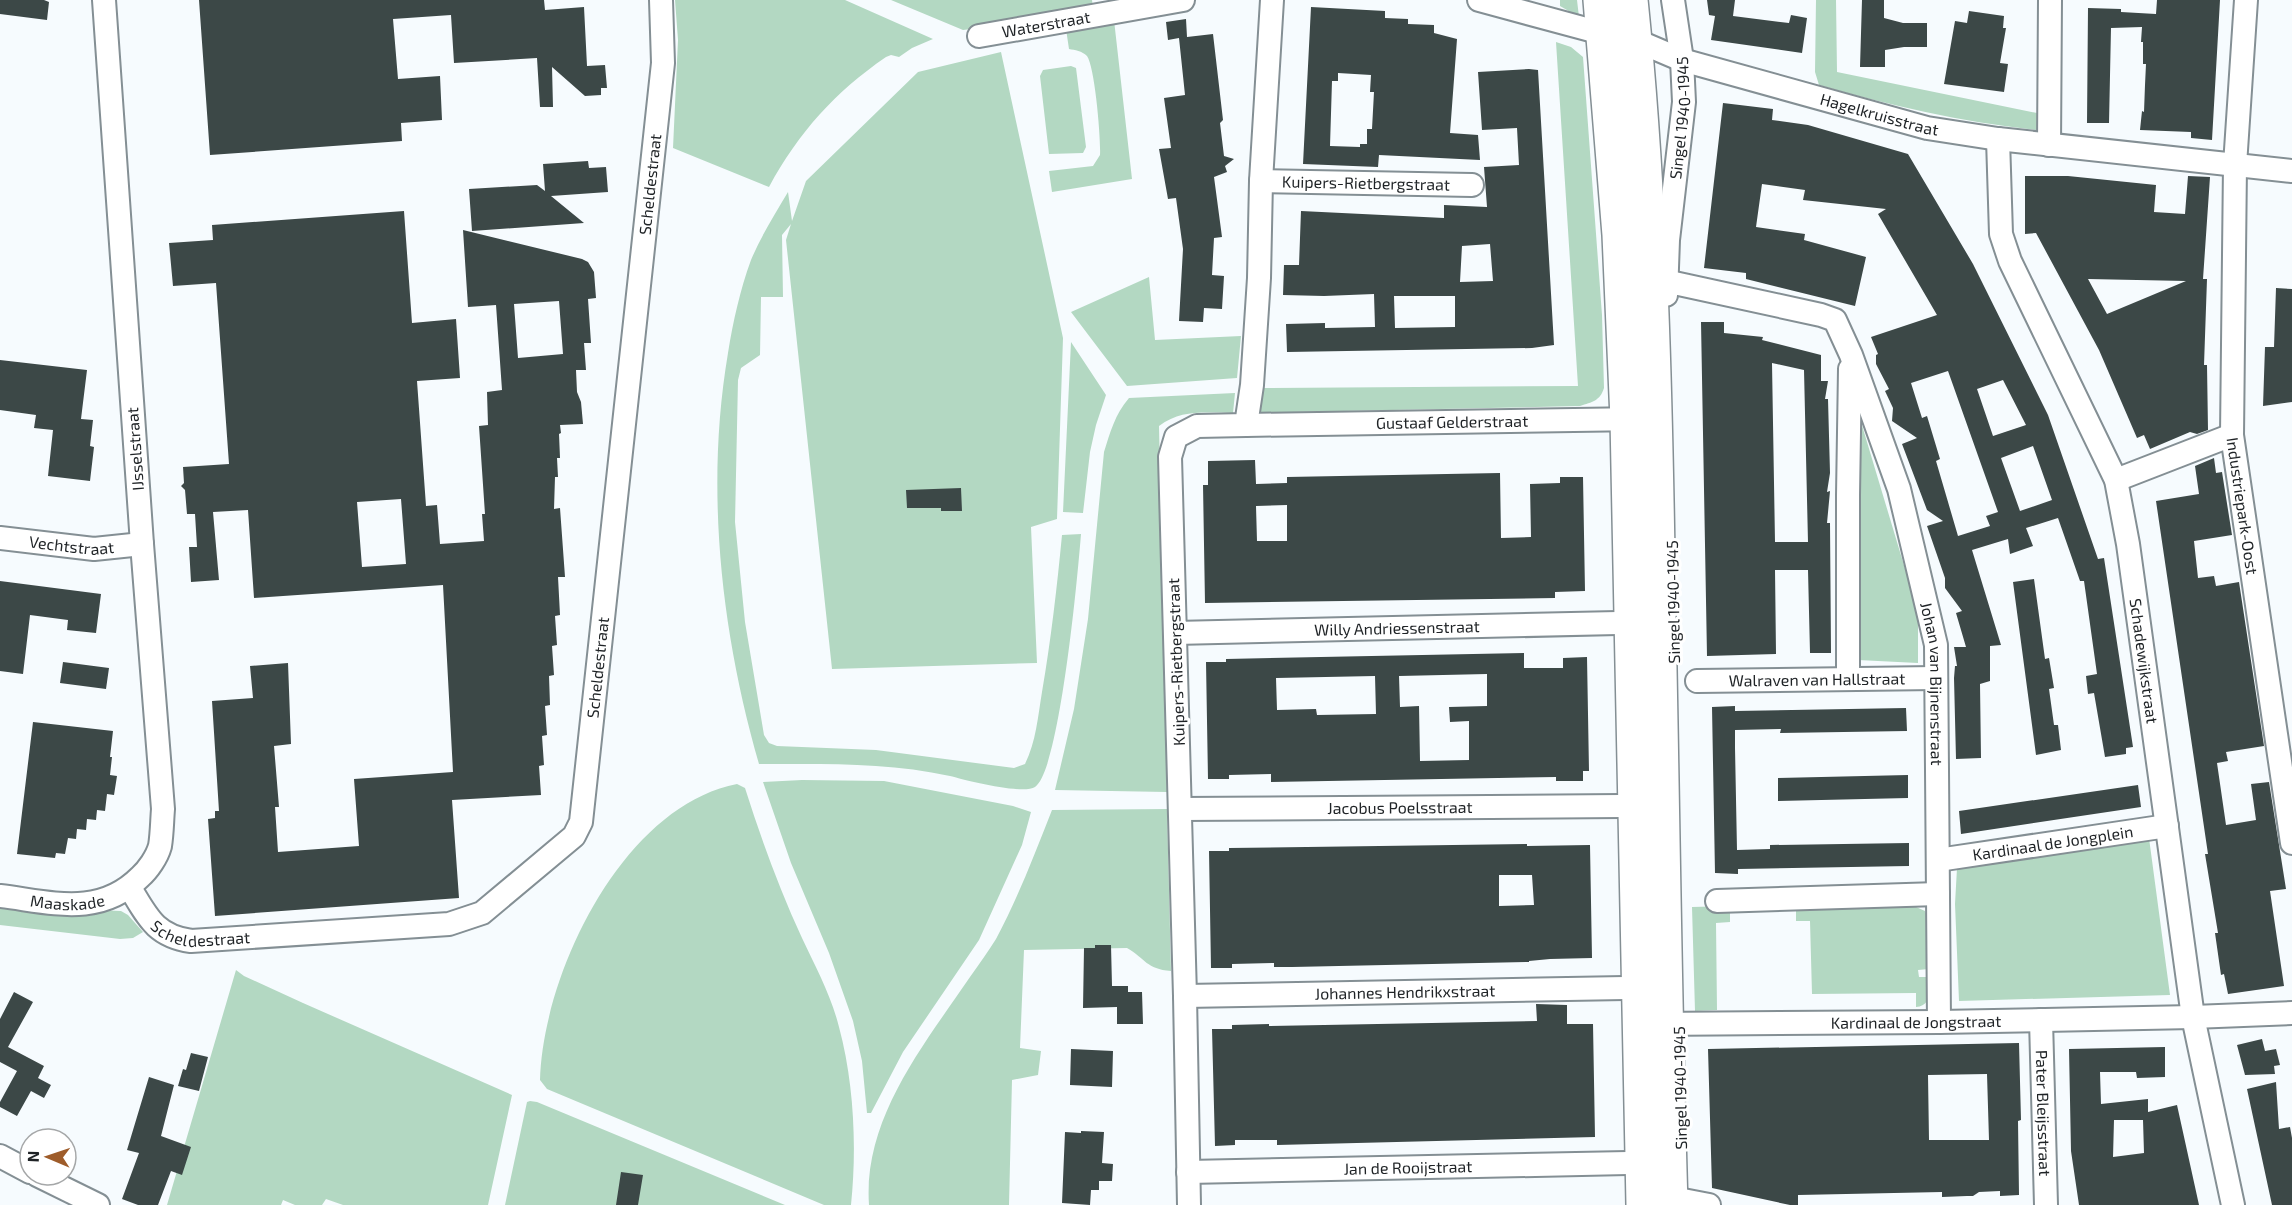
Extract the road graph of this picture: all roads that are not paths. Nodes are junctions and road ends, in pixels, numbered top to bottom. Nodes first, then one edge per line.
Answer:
1 (104, 0) edge
2 (661, 0) edge
3 (1183, 0) edge
4 (1272, 0) edge
5 (1479, 0) edge
6 (1587, 0) edge
7 (1631, 0) edge
8 (1673, 0) edge
9 (2050, 0) edge
10 (2246, 0) edge
11 (1105, 7) edge
12 (1598, 21) edge
13 (979, 36) dead end
14 (1635, 40) junction
15 (1682, 60) junction
16 (1998, 139) junction
17 (2049, 145) junction
18 (2235, 165) junction
19 (2292, 171) edge
20 (1261, 181) junction
21 (1472, 185) dead end
22 (1665, 281) junction
23 (1851, 355) junction
24 (1632, 419) junction
25 (1246, 425) junction
26 (2232, 435) junction
27 (2116, 480) junction
28 (0, 538) edge
29 (142, 544) junction
30 (1618, 623) junction
31 (1175, 633) junction
32 (1848, 678) junction
33 (1936, 678) junction
34 (1697, 681) dead end
35 (1622, 806) junction
36 (1179, 809) junction
37 (2167, 826) junction
38 (2292, 843) edge
39 (1938, 860) junction
40 (130, 888) junction
41 (1938, 894) junction
42 (0, 896) edge
43 (1716, 901) dead end
44 (1625, 988) junction
45 (1185, 996) junction
46 (2292, 1012) edge
47 (2193, 1017) junction
48 (2041, 1020) junction
49 (1939, 1022) junction
50 (1661, 1024) junction
51 (0, 1156) edge
52 (1628, 1163) junction
53 (18, 1166) edge
54 (1188, 1172) junction
55 (61, 1187) edge
56 (1679, 1203) edge
57 (98, 1205) edge
58 (1189, 1205) edge
59 (1629, 1205) edge
60 (1643, 1205) edge
61 (1709, 1205) edge
62 (2046, 1205) edge
63 (2233, 1205) edge

1 - 29 street, IJsselstraat
2 - 40 street, Scheldestraat
3 - 11 street, Waterstraat
4 - 20 street, Kuipers-Rietbergstraat
5 - 12 street, Hagelkruisstraat
6 - 12 street, Singel 1940-1945
7 - 14 main road, Singel 1940-1945
8 - 15 street, Singel 1940-1945
9 - 17 street
10 - 18 street, Industriepark-Oost
11 - 13 street, Waterstraat
12 - 14 street, Hagelkruisstraat
12 - 24 main road, Singel 1940-1945
14 - 15 street, Hagelkruisstraat
14 - 24 main road, Singel 1940-1945
15 - 16 street, Hagelkruisstraat
15 - 22 street, Singel 1940-1945
16 - 17 street, Hagelkruisstraat
16 - 27 street, Schadewijkstraat
17 - 18 street, Hagelkruisstraat
18 - 19 street, Hagelkruisstraat
18 - 26 street, Industriepark-Oost
20 - 21 street, Kuipers-Rietbergstraat
20 - 25 street, Kuipers-Rietbergstraat
22 - 23 street, Johan van Bijnenstraat
22 - 50 street, Singel 1940-1945
23 - 32 street, Johan van Bijnenstraat
23 - 33 street, Johan van Bijnenstraat
24 - 25 street, Gustaaf Gelderstraat
24 - 30 street, Singel 1940-1945
24 - 50 main road, Singel 1940-1945
25 - 31 street, Kuipers-Rietbergstraat
26 - 27 street
26 - 38 street, Industriepark-Oost
27 - 37 street, Schadewijkstraat
28 - 29 street, Vechtstraat
29 - 40 street, IJsselstraat
30 - 31 street, Willy Andriessenstraat
30 - 35 street, Singel 1940-1945
31 - 36 street, Kuipers-Rietbergstraat
32 - 33 street, Walraven van Hallstraat
32 - 34 street, Walraven van Hallstraat
33 - 39 street, Johan van Bijnenstraat
35 - 36 street, Jacobus Poelsstraat
35 - 44 street, Singel 1940-1945
36 - 45 street, Kuipers-Rietbergstraat
37 - 39 street, Kardinaal de Jongplein
37 - 47 street, Schadewijkstraat
39 - 41 street, Johan van Bijnenstraat
40 - 42 street, Maaskade
41 - 43 street
41 - 49 street, Johan van Bijnenstraat
44 - 45 street, Johannes Hendrikxstraat
44 - 52 street, Singel 1940-1945
45 - 54 street, Kuipers-Rietbergstraat
46 - 47 street
47 - 48 street, Kardinaal de Jongstraat
47 - 63 street, Schadewijkstraat
48 - 49 street, Kardinaal de Jongstraat
48 - 62 street, Pater Bleijsstraat
49 - 50 street, Kardinaal de Jongstraat
50 - 56 main road, Singel 1940-1945
50 - 60 main road, Singel 1940-1945
51 - 53 street
52 - 54 street, Jan de Rooijstraat
52 - 59 street, Singel 1940-1945
54 - 58 street, Kuipers-Rietbergstraat
55 - 57 street
56 - 61 street

